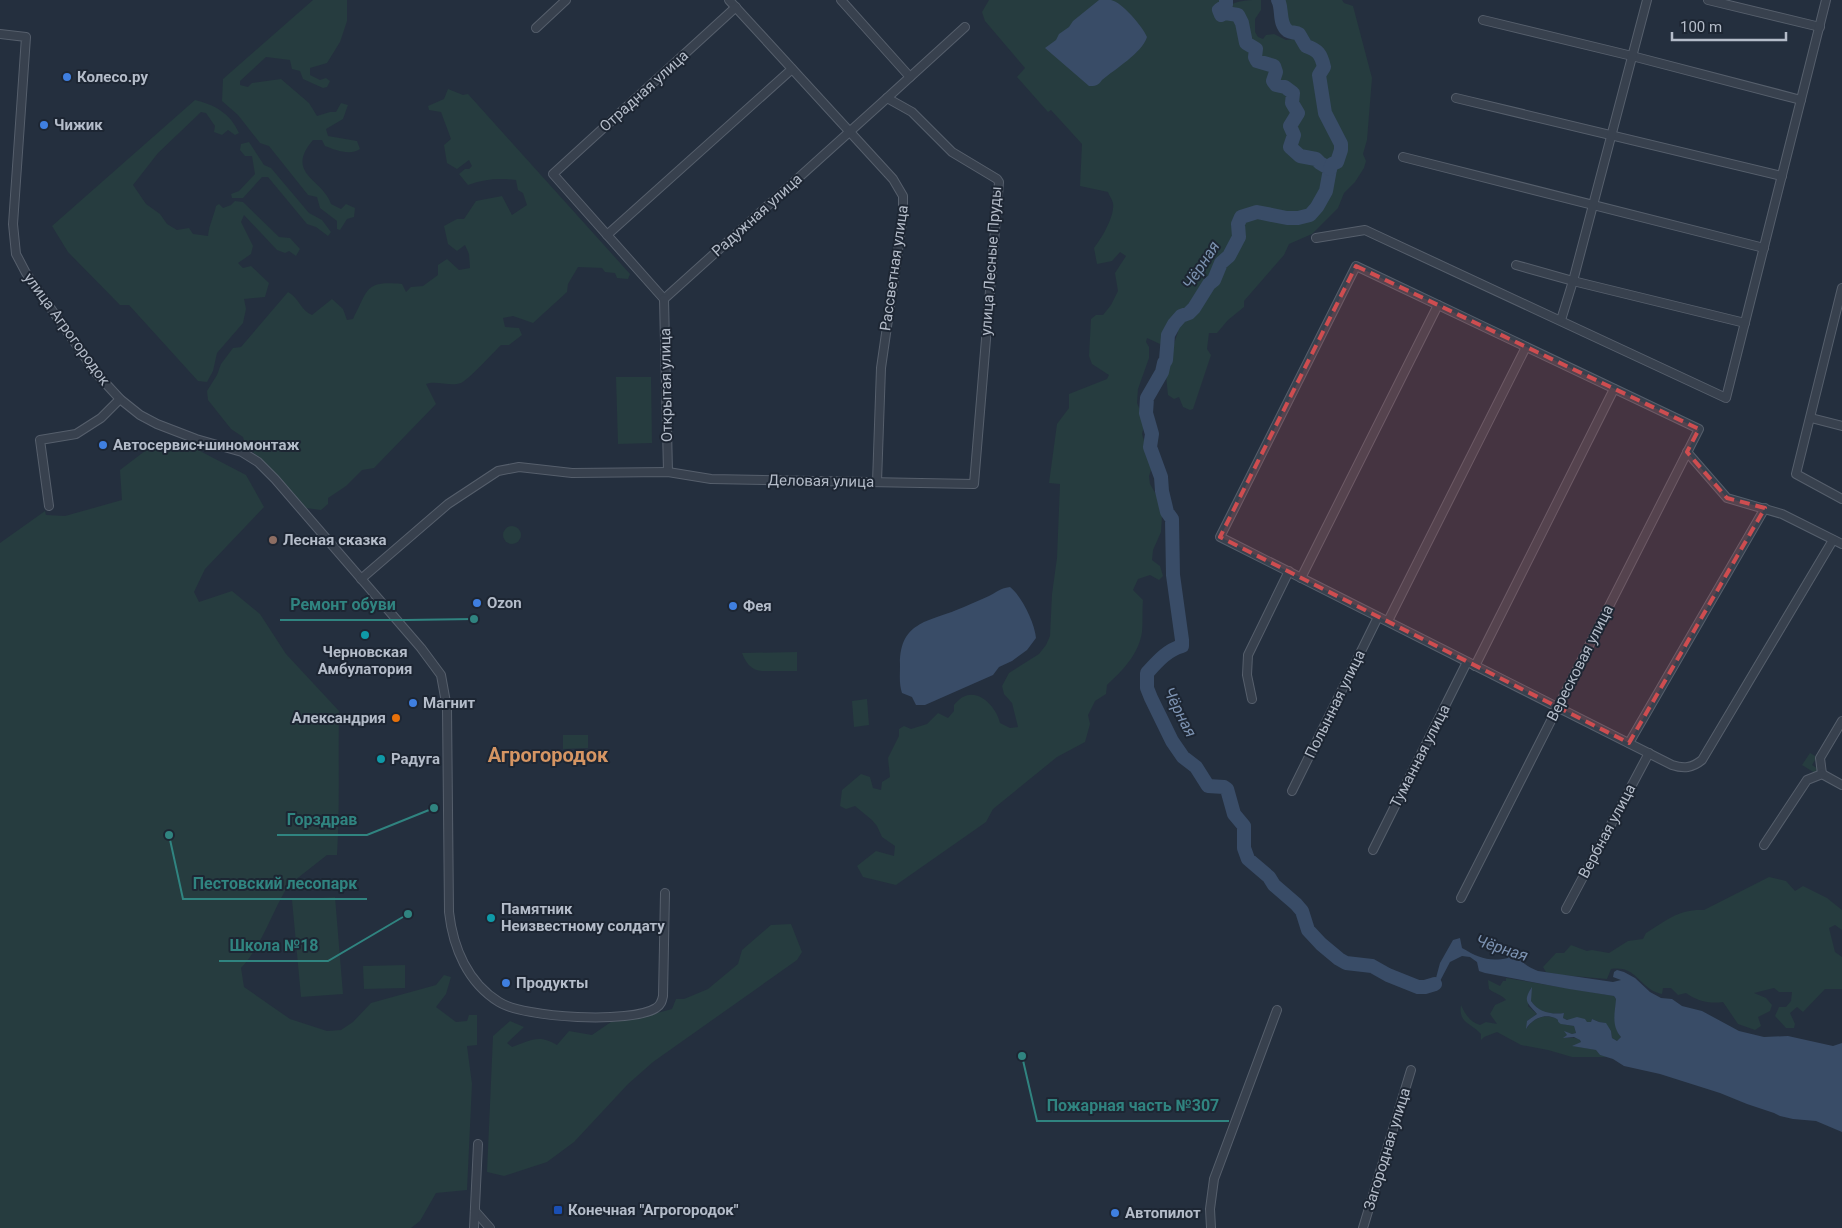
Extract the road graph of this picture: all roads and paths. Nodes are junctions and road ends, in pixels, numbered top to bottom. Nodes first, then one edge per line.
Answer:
1 (566, 0) edge
2 (729, 0) edge
3 (841, 0) edge
4 (1646, 0) edge
5 (1708, 0) edge
6 (1826, 0) edge
7 (736, 7) junction
8 (1483, 20) dead end
9 (965, 27) dead end
10 (1820, 27) junction
11 (536, 28) dead end
12 (0, 34) edge
13 (1632, 56) junction
14 (792, 69) junction
15 (910, 77) junction
16 (886, 98) junction
17 (1456, 98) dead end
18 (1801, 100) junction
19 (850, 131) junction
20 (1611, 136) junction
21 (1403, 157) dead end
22 (1782, 176) junction
23 (1594, 204) junction
24 (607, 235) junction
25 (1316, 238) dead end
26 (1764, 248) junction
27 (1516, 266) dead end
28 (1573, 281) junction
29 (1842, 288) edge
30 (664, 299) junction
31 (1438, 305) junction
32 (1561, 320) junction
33 (1745, 322) junction
34 (1526, 347) junction
35 (1614, 389) junction
36 (120, 399) junction
37 (1810, 418) junction
38 (1842, 426) edge
39 (1688, 452) junction
40 (668, 472) junction
41 (877, 482) junction
42 (974, 484) joint
43 (1842, 499) edge
44 (49, 506) dead end
45 (1764, 508) junction
46 (1833, 540) junction
47 (1842, 544) edge
48 (1289, 571) junction
49 (1301, 578) junction
50 (361, 579) junction
51 (1378, 616) junction
52 (1388, 621) junction
53 (1471, 664) junction
54 (1252, 698) dead end
55 (1557, 707) junction
56 (1842, 721) edge
57 (1628, 743) junction
58 (1649, 753) junction
59 (1822, 774) junction
60 (1842, 785) edge
61 (1292, 791) dead end
62 (1764, 845) dead end
63 (1373, 850) dead end
64 (665, 893) dead end
65 (1461, 898) dead end
66 (1566, 909) dead end
67 (1277, 1010) dead end
68 (1411, 1070) dead end
69 (478, 1144) dead end
70 (475, 1210) junction
71 (474, 1228) edge
72 (490, 1228) edge
73 (1211, 1228) edge
74 (1363, 1228) edge

1 - 11 street
2 - 7 street, Рассветная улица
3 - 15 street
4 - 13 street
5 - 10 street
6 - 10 street
7 - 14 street, Рассветная улица
7 - 24 street, Отрадная улица
8 - 13 street
9 - 15 street
10 - 18 street
12 - 36 street, улица Агрогородок
13 - 18 street
13 - 20 street
14 - 19 street, Рассветная улица
14 - 24 street
15 - 16 street
16 - 19 street, Радужная улица
16 - 42 street, улица Лесные Пруды
17 - 20 street
18 - 22 street
19 - 30 street, Радужная улица
19 - 41 street, Рассветная улица
20 - 22 street
20 - 23 street
21 - 23 street
22 - 26 street
23 - 26 street
23 - 28 street
24 - 30 street
25 - 32 street
26 - 33 street
27 - 28 street
28 - 32 street
28 - 33 street
29 - 37 street
30 - 40 street, Открытая улица
31 - 34 street
31 - 48 street
31 - 49 street
32 - 33 street
34 - 35 street
34 - 52 street
35 - 39 street, Вересковая улица
35 - 53 street, Туманная улица
36 - 44 street
36 - 50 street, улица Агрогородок
37 - 38 street
37 - 43 street
39 - 45 street
39 - 55 street, Вересковая улица
40 - 41 street, Деловая улица
40 - 50 street, Деловая улица
41 - 42 street, Деловая улица
45 - 46 street
45 - 57 street
46 - 47 street
46 - 58 street
48 - 49 street
48 - 54 street
49 - 51 street
50 - 64 street, улица Агрогородок
51 - 52 street
51 - 61 street, Полынная улица
52 - 53 street
53 - 55 street
53 - 63 street, Туманная улица
55 - 57 street
55 - 65 street, Вересковая улица
56 - 59 street
57 - 58 street
58 - 66 street, Вербная улица
59 - 60 street
59 - 62 street
67 - 73 street
68 - 74 street, Загородная улица
69 - 70 street
70 - 71 street
70 - 72 street

